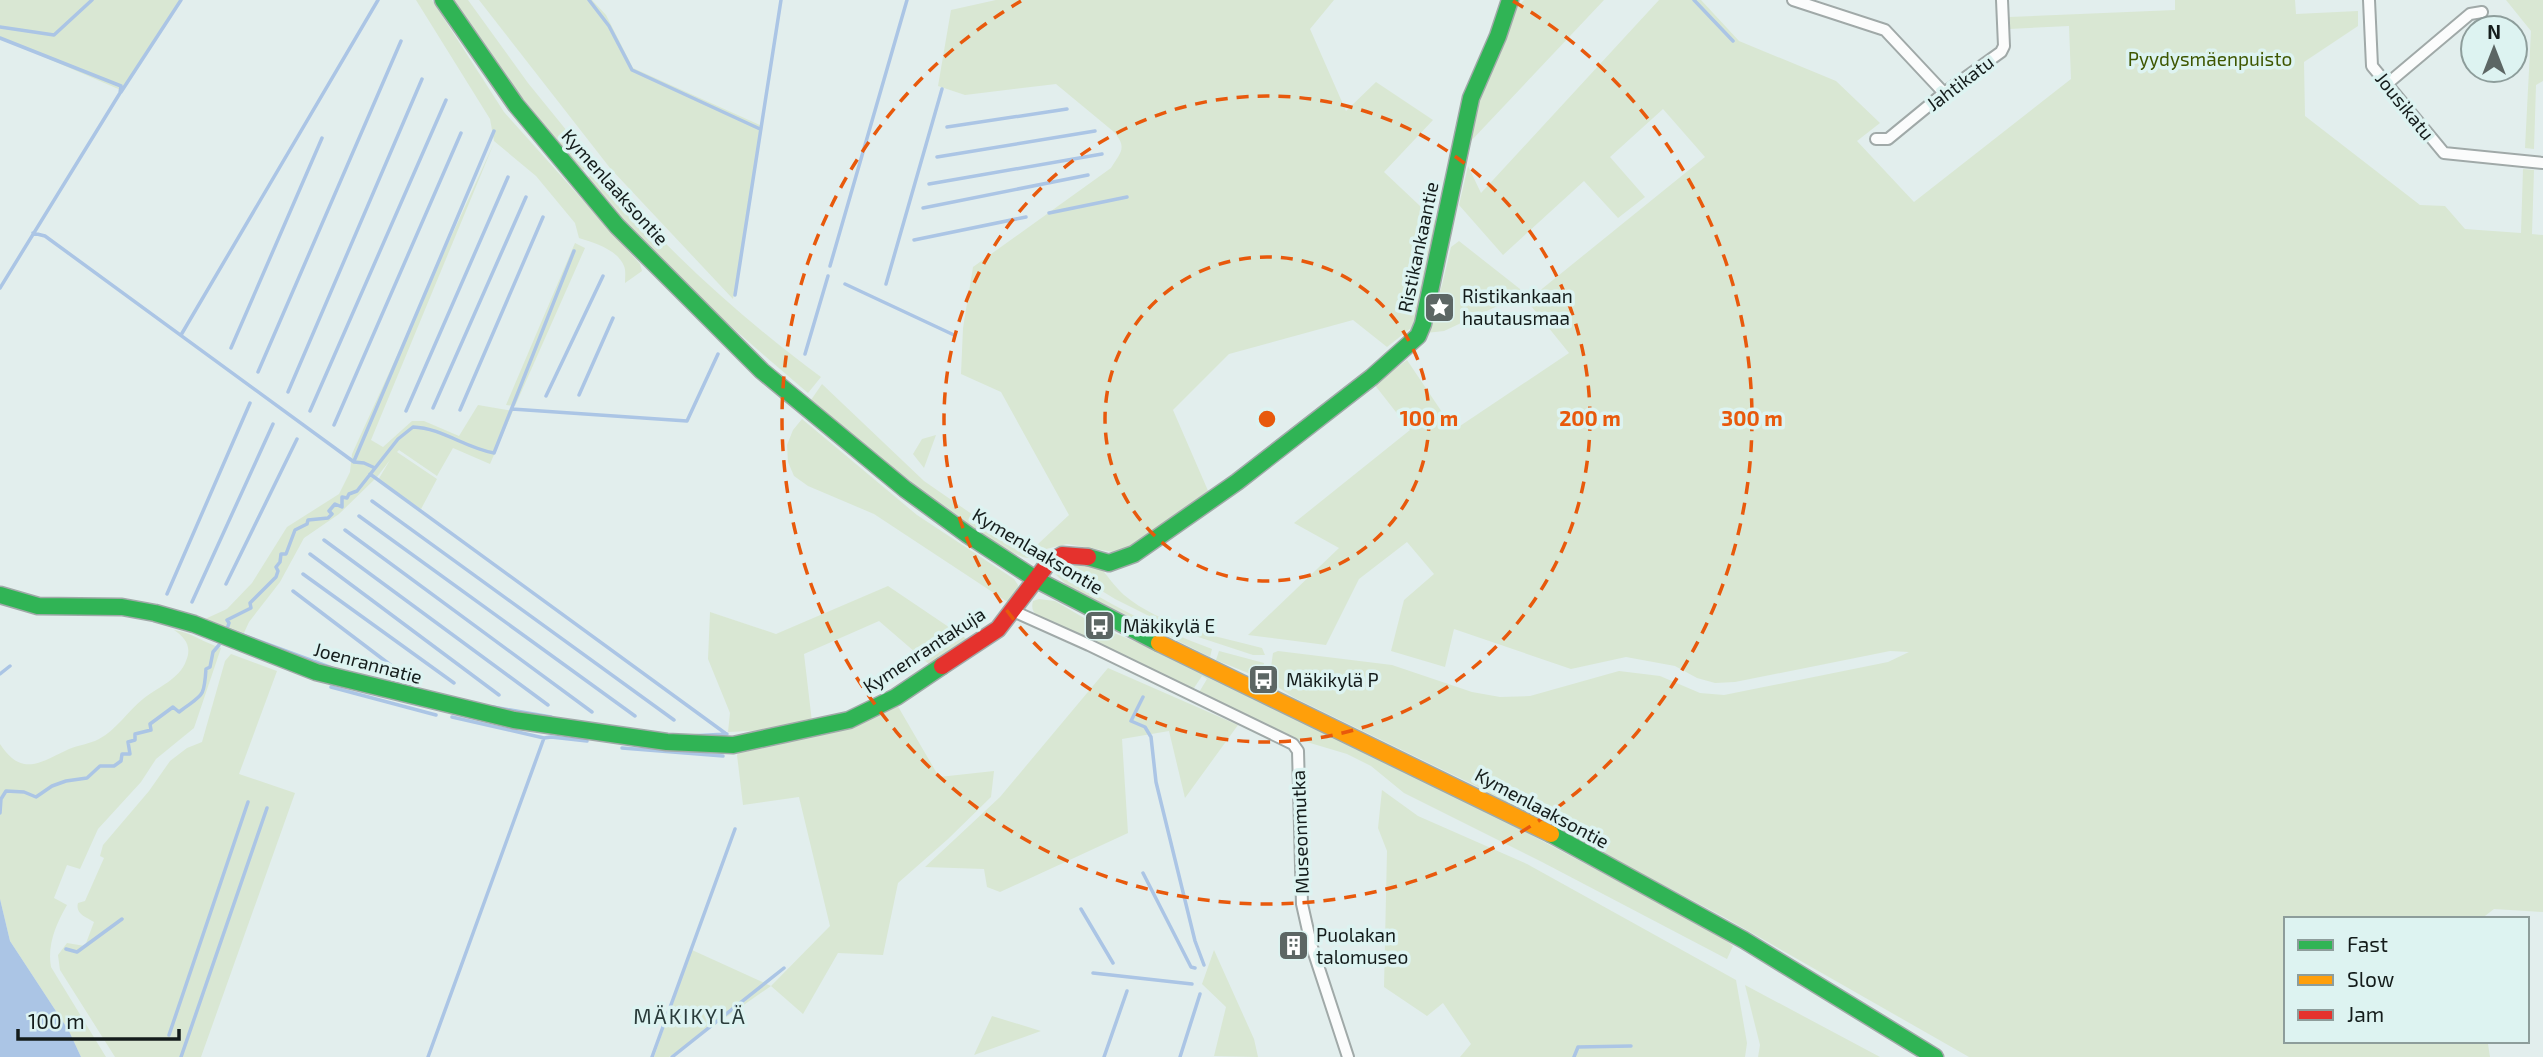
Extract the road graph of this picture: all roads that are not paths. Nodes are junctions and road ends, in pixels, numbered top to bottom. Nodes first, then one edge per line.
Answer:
1 (443, 0) edge
2 (1510, 0) edge
3 (1793, 0) edge
4 (2002, 0) edge
5 (2369, 0) edge
6 (2482, 12) dead end
7 (2387, 84) junction
8 (1944, 93) junction
9 (1876, 139) dead end
10 (2543, 163) edge
11 (1037, 580) junction
12 (0, 595) edge
13 (1013, 611) junction
14 (733, 744) joint
15 (1348, 1057) edge
16 (1935, 1057) edge

1 - 11 street, Kymenlaaksontie
2 - 11 street, Ristikankaantie
3 - 8 street
4 - 8 street, Jahtikatu
5 - 7 street, Jousikatu
6 - 7 street
7 - 10 street, Jousikatu
8 - 9 street, Jahtikatu
11 - 13 street, Kymenrantakuja
11 - 16 street, Kymenlaaksontie
12 - 14 street, Joenrannatie
13 - 14 street, Kymenrantakuja
13 - 15 street, Museonmutka

